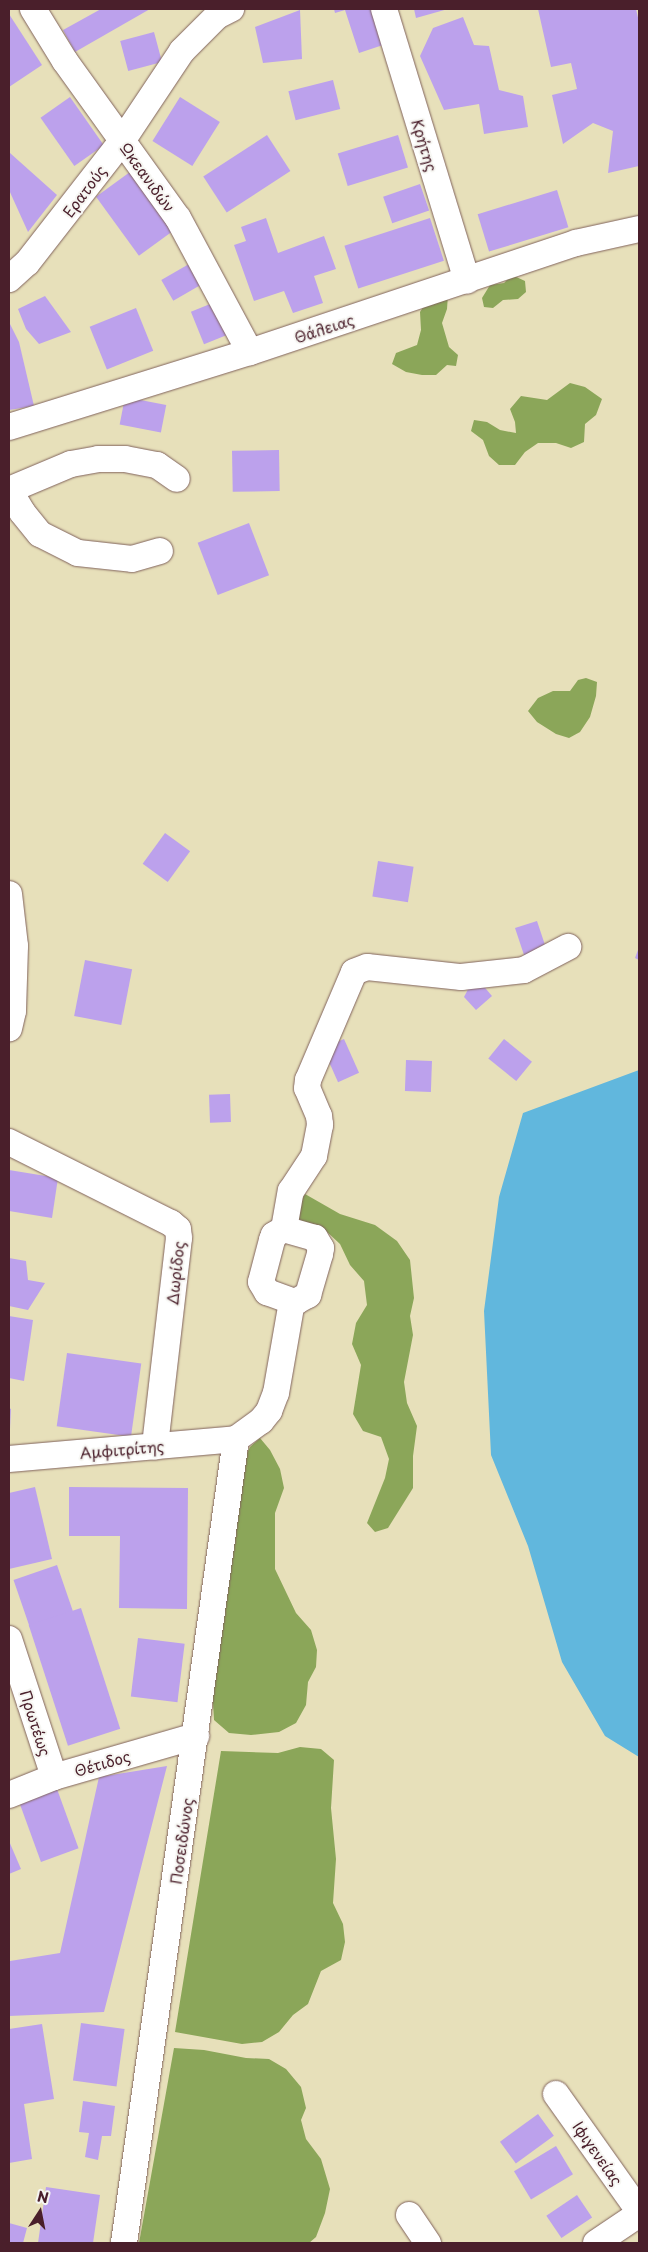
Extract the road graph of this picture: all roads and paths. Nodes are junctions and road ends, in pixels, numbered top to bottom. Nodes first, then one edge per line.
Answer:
1 (33, 9) edge
2 (231, 9) edge
3 (384, 9) edge
4 (122, 141) junction
5 (639, 229) edge
6 (9, 279) edge
7 (467, 281) junction
8 (250, 352) junction
9 (9, 427) edge
10 (177, 479) dead end
11 (9, 490) edge
12 (160, 551) dead end
13 (9, 894) edge
14 (568, 947) dead end
15 (9, 1029) edge
16 (9, 1142) edge
17 (284, 1229) junction
18 (292, 1301) junction
19 (236, 1439) junction
20 (155, 1446) junction
21 (9, 1459) edge
22 (9, 1639) edge
23 (196, 1736) junction
24 (54, 1777) junction
25 (9, 1795) edge
26 (556, 2094) dead end
27 (639, 2213) edge
28 (409, 2215) dead end
29 (124, 2243) edge
30 (428, 2243) edge
31 (596, 2243) edge

1 - 4 street, Ωκεανιδών
2 - 4 street, Ερατούς
3 - 7 street, Κρήτης
4 - 6 street, Ερατούς
4 - 8 street, Ωκεανιδών
5 - 7 street, Θάλειας
7 - 8 street, Θάλειας
8 - 9 street, Θάλειας
10 - 11 street
11 - 12 street
13 - 15 street
14 - 17 street
16 - 20 street, Δωρίδος
17 - 18 street
17 - 18 street
18 - 19 street
19 - 20 street, Αμφιτρίτης
19 - 23 street, Ποσειδώνος
20 - 21 street, Αμφιτρίτης
22 - 24 street, Πρωτέως
23 - 24 street, Θέτιδος
23 - 29 street, Ποσειδώνος
24 - 25 street, Θέτιδος
26 - 27 street, Ιφιγενείας
27 - 31 street
28 - 30 street

